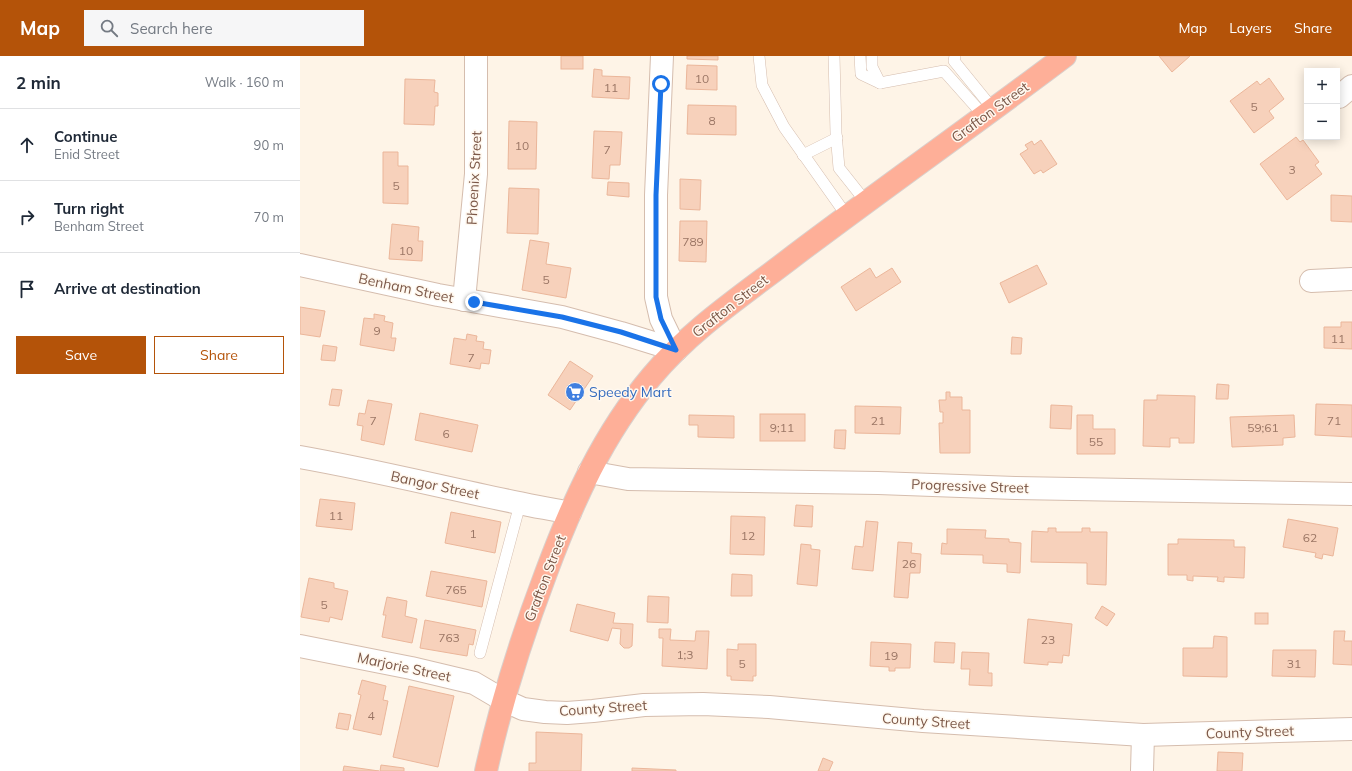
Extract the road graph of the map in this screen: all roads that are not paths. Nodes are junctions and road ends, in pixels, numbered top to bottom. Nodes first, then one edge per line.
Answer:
1 (476, 56) edge
2 (662, 56) edge
3 (759, 56) edge
4 (834, 56) edge
5 (860, 56) edge
6 (872, 56) edge
7 (954, 56) edge
8 (1065, 56) edge
9 (880, 83) junction
10 (989, 113) junction
11 (837, 138) junction
12 (804, 155) junction
13 (866, 202) junction
14 (847, 216) junction
15 (300, 265) edge
16 (1352, 279) edge
17 (1311, 281) dead end
18 (464, 300) junction
19 (676, 350) junction
20 (300, 457) edge
21 (589, 472) junction
22 (1352, 494) edge
23 (520, 504) junction
24 (570, 513) junction
25 (300, 646) edge
26 (480, 653) dead end
27 (503, 700) junction
28 (1352, 729) edge
29 (1143, 735) junction
30 (486, 771) edge
31 (1142, 771) edge

1 - 18 street, Phoenix Street
2 - 19 street
3 - 12 lane
4 - 11 lane
5 - 9 lane
6 - 9 lane
7 - 10 lane
8 - 10 highway, Grafton Street
9 - 10 lane
10 - 13 highway, Grafton Street
11 - 12 lane
11 - 13 lane
12 - 14 lane
13 - 14 highway, Grafton Street
14 - 19 highway, Grafton Street
15 - 18 street, Benham Street
16 - 17 street
18 - 19 street, Benham Street
19 - 21 highway, Grafton Street
20 - 23 street, Bangor Street
21 - 22 street, Progressive Street
21 - 24 highway, Grafton Street
23 - 24 street, Bangor Street
23 - 26 lane
24 - 27 highway, Grafton Street
25 - 27 street, Marjorie Street
27 - 29 street, County Street
27 - 30 highway, Grafton Street
28 - 29 street, County Street
29 - 31 street

